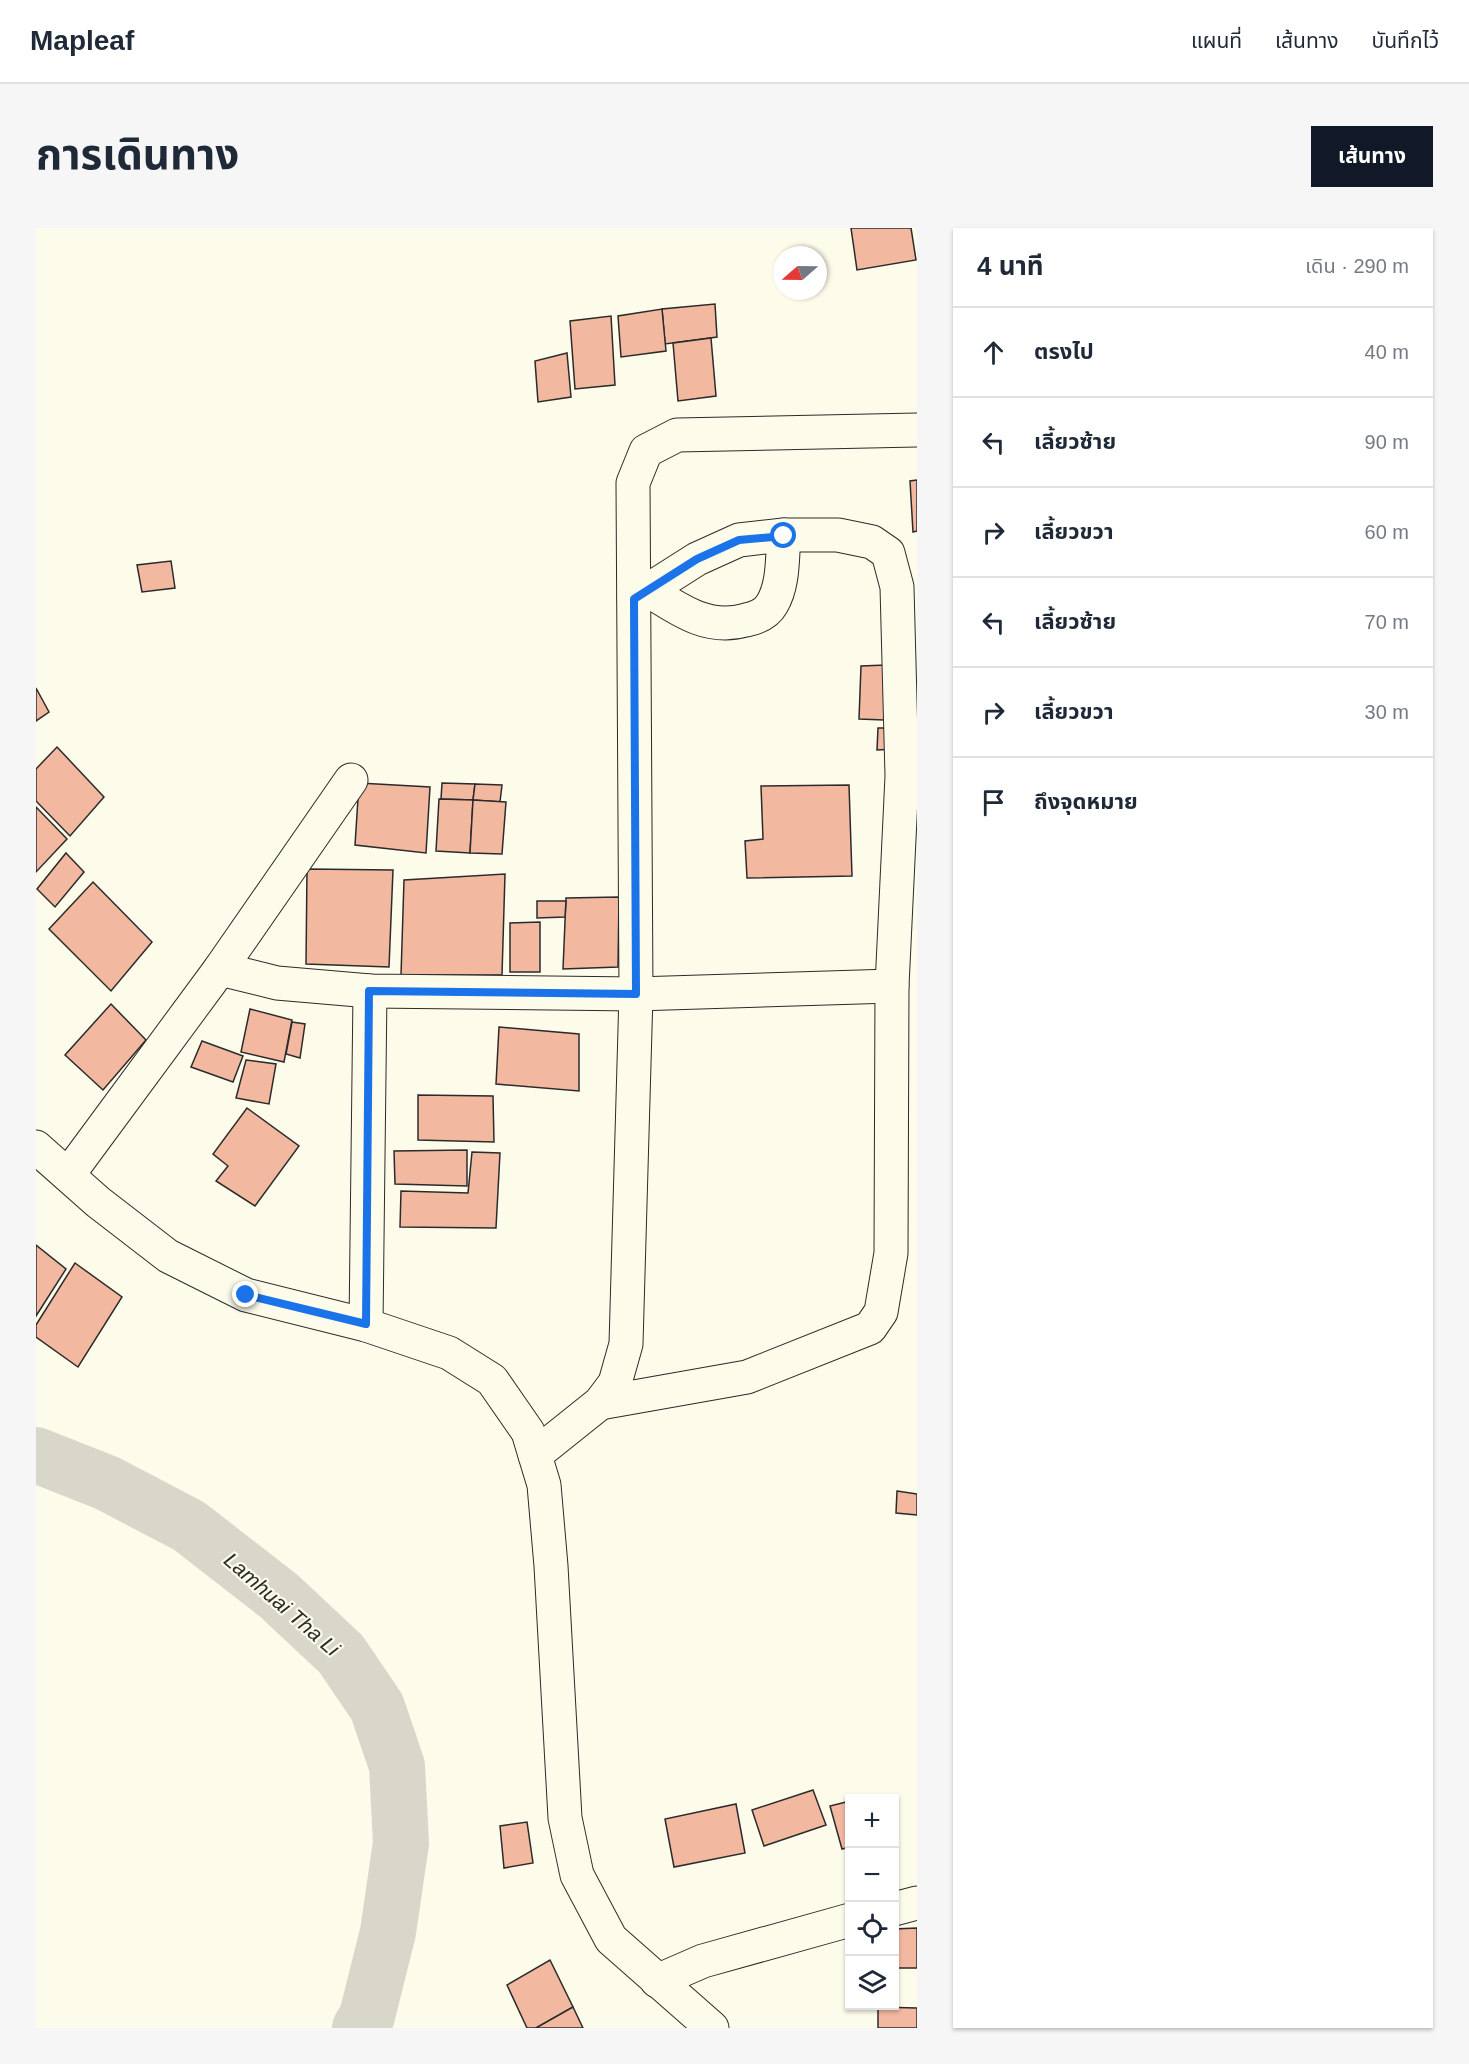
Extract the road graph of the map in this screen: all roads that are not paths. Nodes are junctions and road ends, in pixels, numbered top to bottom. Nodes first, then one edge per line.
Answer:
1 (917, 430) edge
2 (784, 536) junction
3 (641, 595) junction
4 (351, 780) dead end
5 (220, 969) junction
6 (892, 986) junction
7 (369, 991) junction
8 (636, 994) junction
9 (36, 1147) edge
10 (68, 1175) junction
11 (366, 1324) junction
12 (600, 1403) junction
13 (535, 1455) junction
14 (917, 1903) edge
15 (899, 1908) edge
16 (845, 1921) edge
17 (657, 1981) junction
18 (712, 2028) edge

1 - 3 street
2 - 3 street
2 - 3 street
2 - 6 street
3 - 8 street
4 - 5 street
5 - 7 street
5 - 10 street
6 - 8 street
6 - 12 street
7 - 8 street
7 - 11 street
8 - 12 street
9 - 10 street
10 - 11 street
11 - 13 street
12 - 13 street
13 - 17 street
14 - 15 street
16 - 17 street
17 - 18 street

